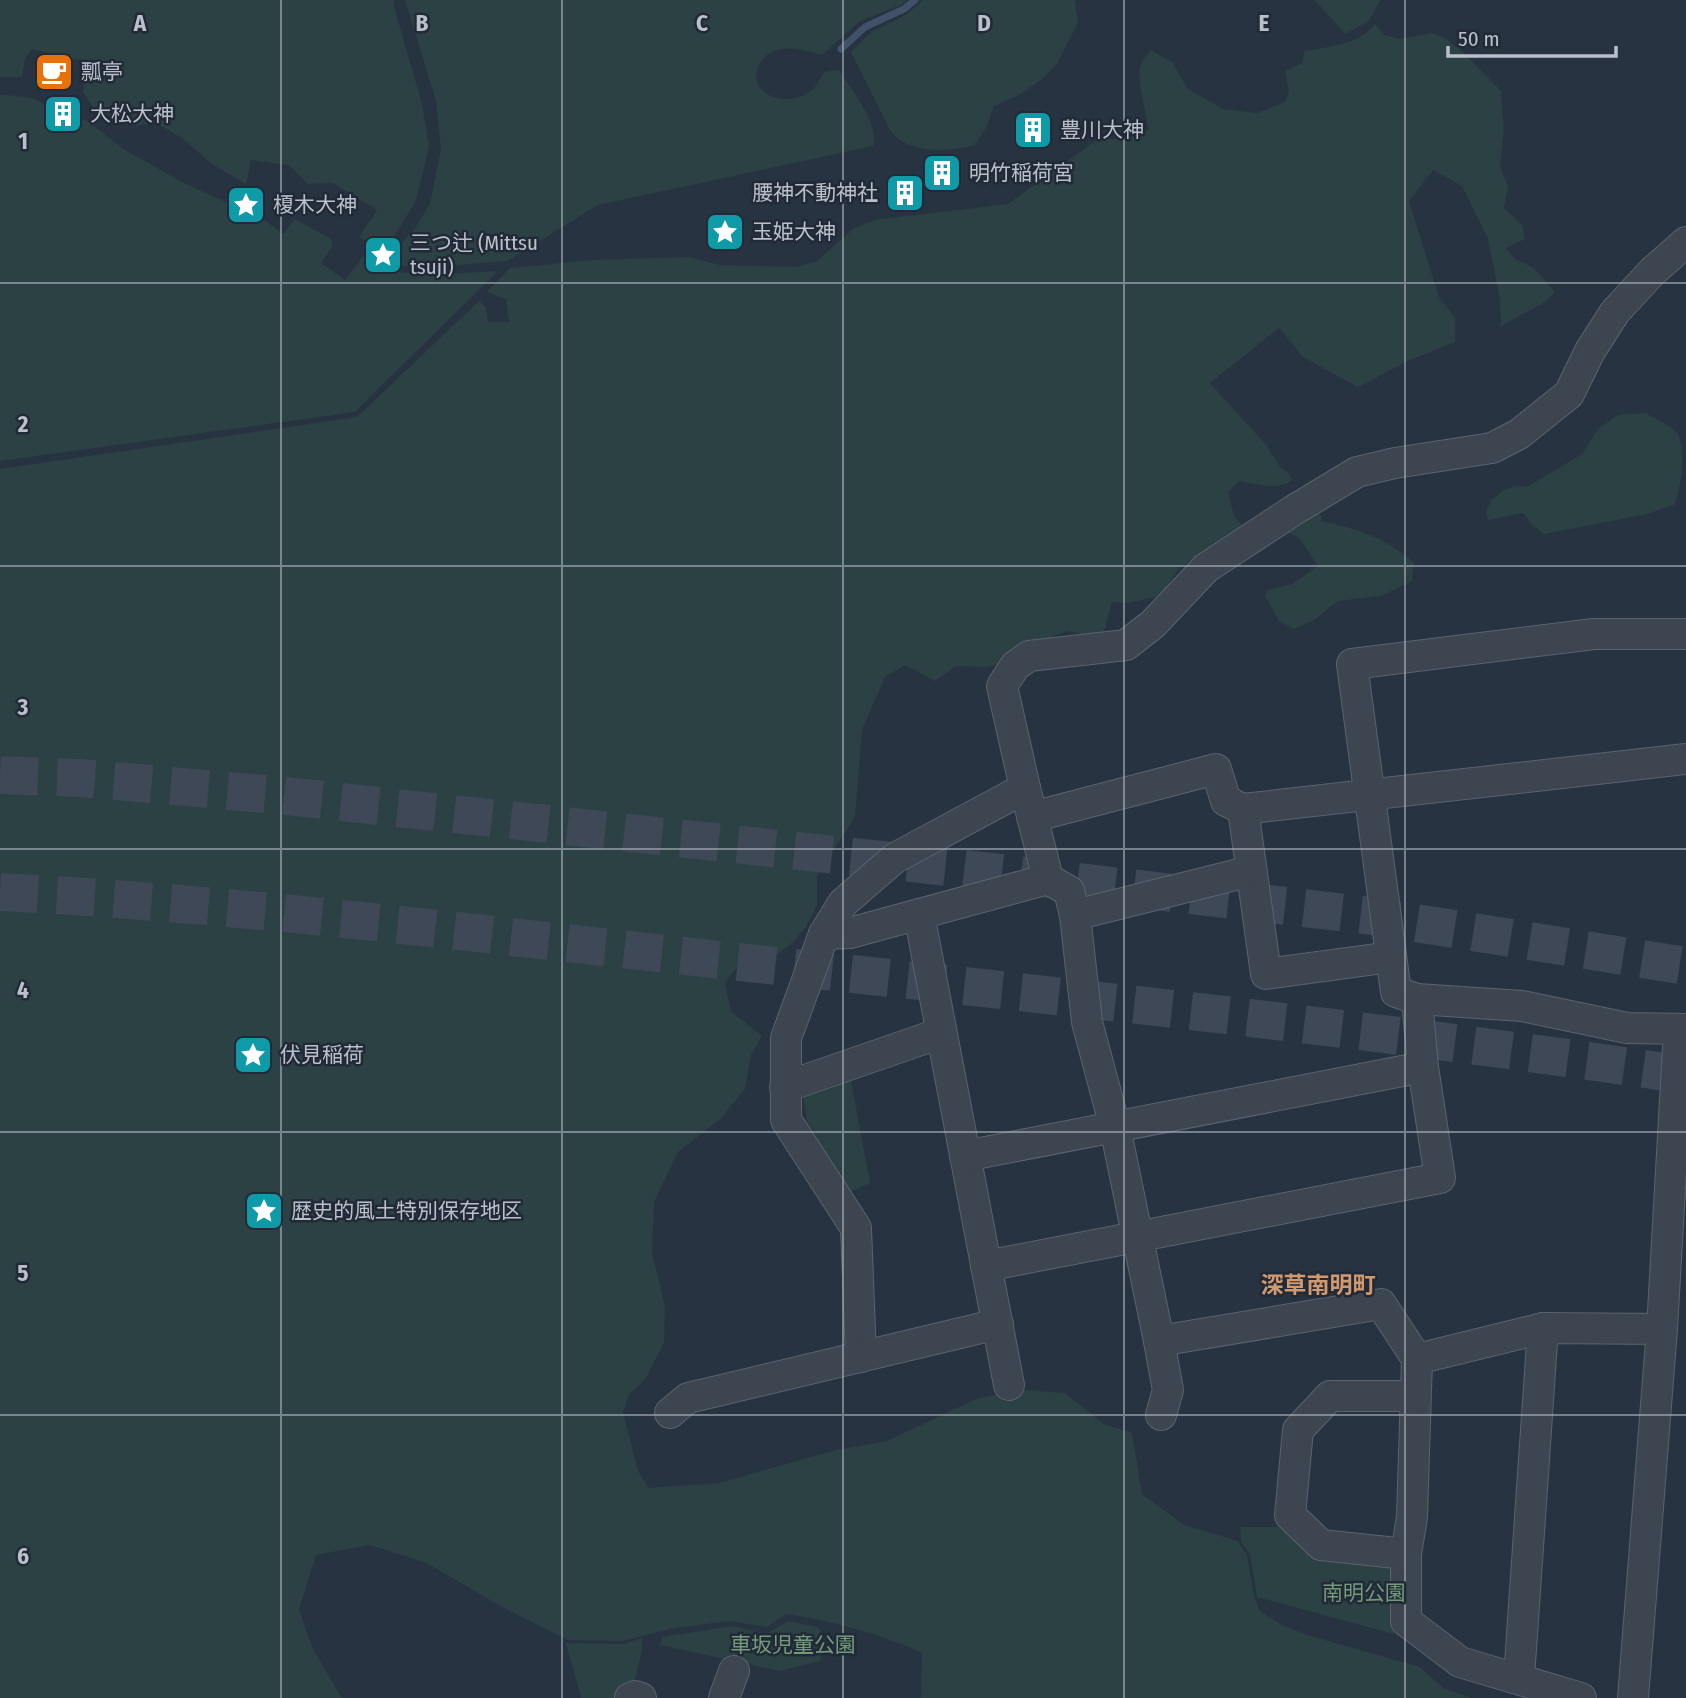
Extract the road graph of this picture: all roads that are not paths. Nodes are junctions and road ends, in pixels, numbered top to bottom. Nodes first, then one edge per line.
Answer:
1 (1686, 242) edge
2 (1686, 634) edge
3 (1686, 759) edge
4 (1025, 788) junction
5 (1370, 795) junction
6 (1243, 809) junction
7 (1032, 817) junction
8 (1251, 871) junction
9 (1048, 879) junction
10 (919, 914) junction
11 (1075, 915) junction
12 (824, 934) junction
13 (1391, 957) junction
14 (1417, 999) junction
15 (1683, 1029) edge
16 (942, 1033) junction
17 (1423, 1067) junction
18 (785, 1087) junction
19 (1115, 1127) junction
20 (965, 1156) junction
21 (1137, 1238) junction
22 (986, 1266) junction
23 (998, 1324) junction
24 (1543, 1328) junction
25 (1662, 1329) junction
26 (1159, 1341) junction
27 (861, 1357) junction
28 (1417, 1359) junction
29 (1009, 1385) dead end
30 (1415, 1396) junction
31 (670, 1413) dead end
32 (1161, 1415) dead end
33 (1406, 1554) junction
34 (1519, 1678) junction
35 (630, 1698) edge
36 (641, 1698) edge
37 (1581, 1698) edge
38 (1633, 1698) edge

1 - 4 street
2 - 5 street
3 - 5 street
4 - 7 street
4 - 12 street
5 - 6 street
5 - 13 street
6 - 7 street
6 - 8 street
7 - 9 street
8 - 11 street
8 - 13 street
9 - 10 street
9 - 11 street
10 - 12 street
10 - 16 street
11 - 19 street
12 - 18 street
13 - 14 street
14 - 15 street
14 - 17 street
15 - 25 street
16 - 18 street
16 - 20 street
17 - 19 street
17 - 21 street
18 - 27 street
19 - 20 street
19 - 21 street
20 - 22 street
21 - 22 street
21 - 26 street
22 - 23 street
23 - 27 street
23 - 29 street
24 - 25 street
24 - 28 street
24 - 34 street
25 - 38 street
26 - 28 street
26 - 32 street
27 - 31 street
28 - 30 street
30 - 33 street
30 - 33 street
33 - 34 street
34 - 37 street
35 - 36 street

